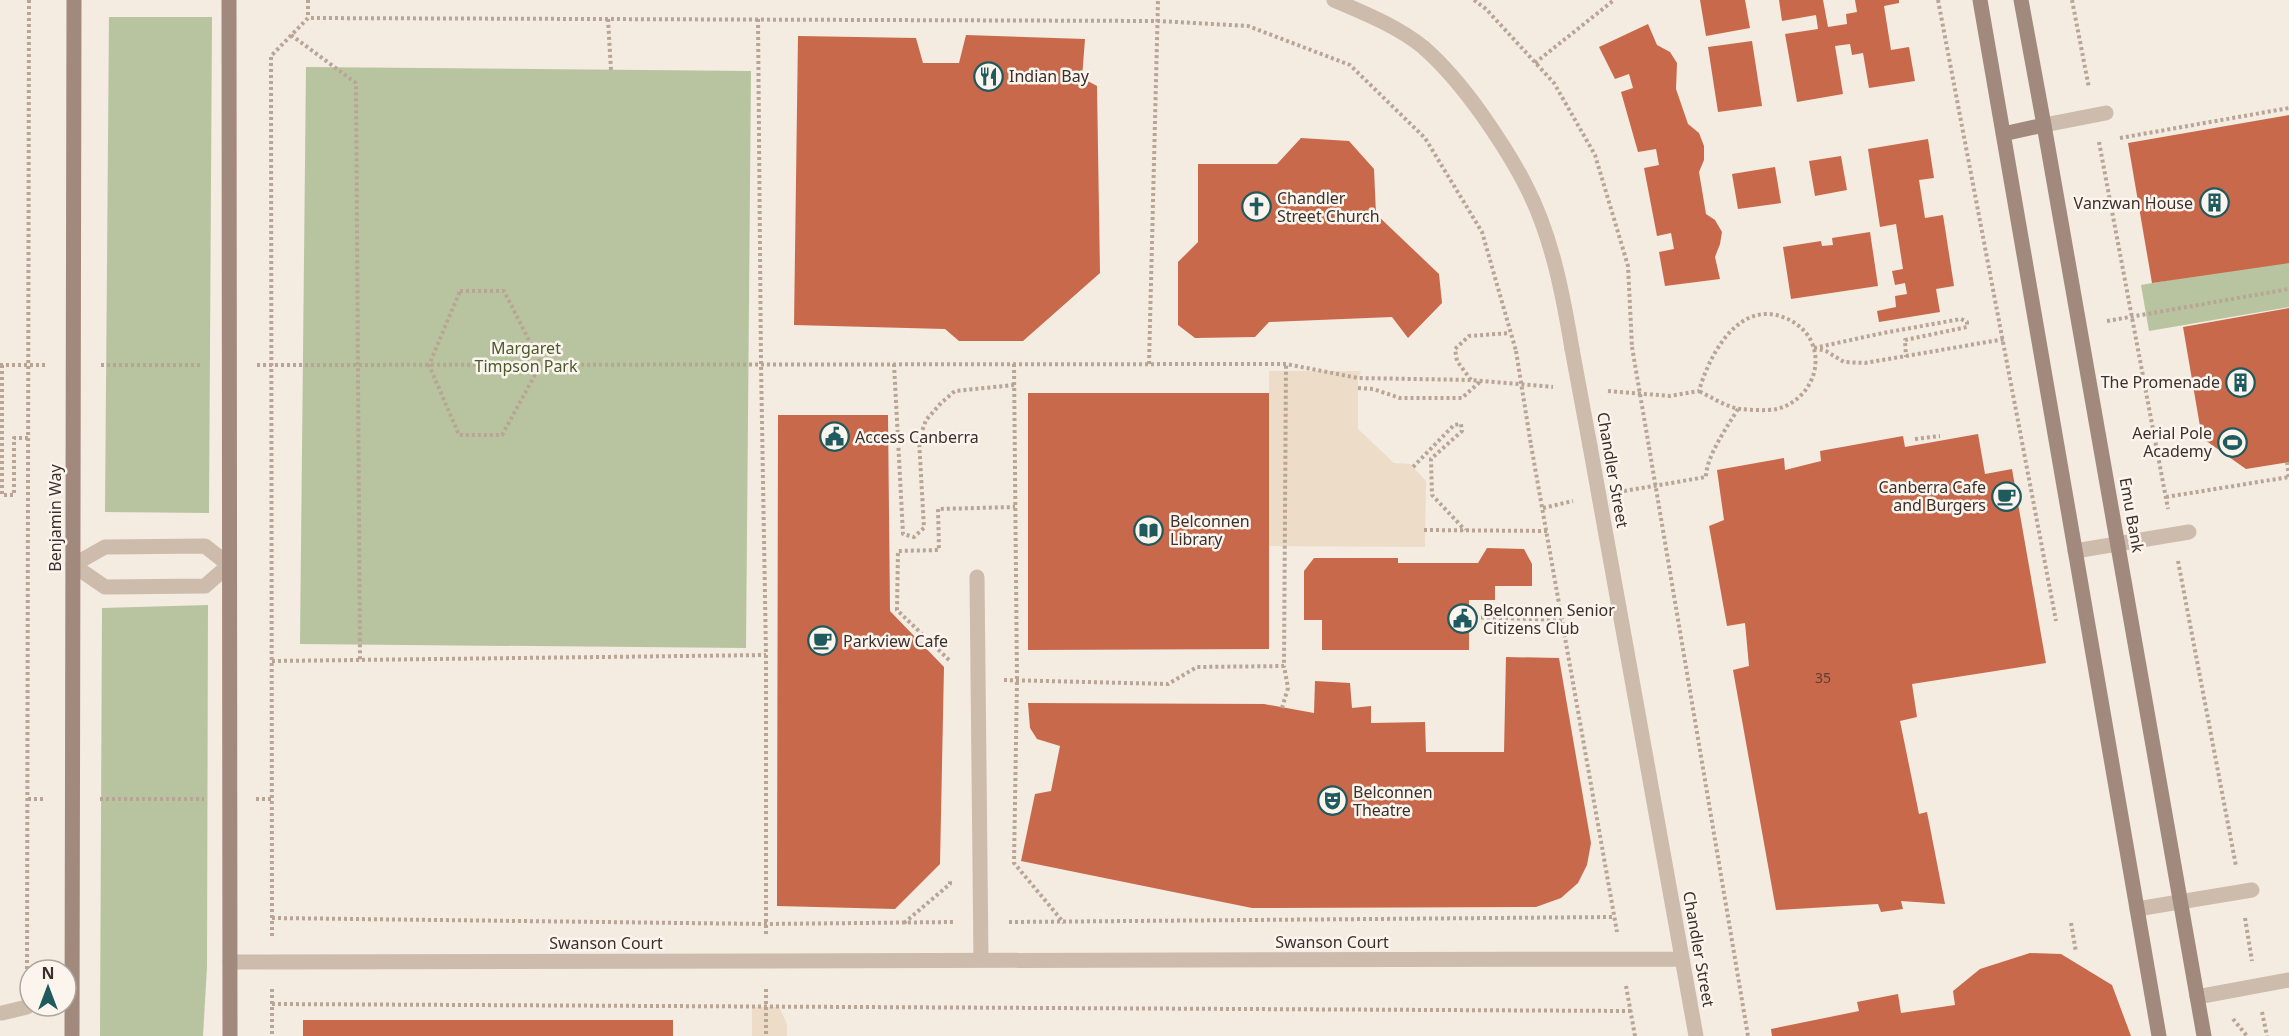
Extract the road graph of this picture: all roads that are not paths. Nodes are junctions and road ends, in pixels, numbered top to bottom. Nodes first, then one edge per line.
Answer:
1 (74, 0) edge
2 (229, 0) edge
3 (1334, 0) edge
4 (1980, 0) edge
5 (2021, 0) edge
6 (2100, 114) road end
7 (2044, 125) junction
8 (2003, 134) junction
9 (2189, 532) dead end
10 (2119, 544) junction
11 (2075, 551) junction
12 (73, 565) junction
13 (230, 565) junction
14 (978, 577) dead end
15 (2247, 891) road end
16 (2182, 902) junction
17 (2137, 909) junction
18 (72, 957) joint
19 (1682, 959) junction
20 (981, 960) junction
21 (230, 962) junction
22 (2289, 980) edge
23 (2197, 997) junction
24 (18, 1008) edge
25 (2, 1013) dead end
26 (72, 1036) edge
27 (230, 1036) edge
28 (1696, 1036) edge
29 (2159, 1036) edge
30 (2205, 1036) edge

1 - 12 street, Benjamin Way
2 - 13 street
3 - 19 street, Chandler Street, bridge
4 - 8 street
5 - 7 street, Emu Bank
6 - 7 street
7 - 8 street
7 - 10 street, Emu Bank
8 - 11 street
9 - 10 street
10 - 11 street
10 - 16 street, Emu Bank
11 - 17 street
12 - 13 street
12 - 13 street
12 - 18 street, Benjamin Way
13 - 21 street
14 - 20 street
15 - 16 street
16 - 17 street
16 - 23 street, Emu Bank
17 - 29 street
18 - 26 street, Benjamin Way
19 - 20 street, Swanson Court
19 - 28 street, Chandler Street
20 - 21 street, Swanson Court
21 - 27 street
22 - 23 street
23 - 30 street, Emu Bank
24 - 25 street

